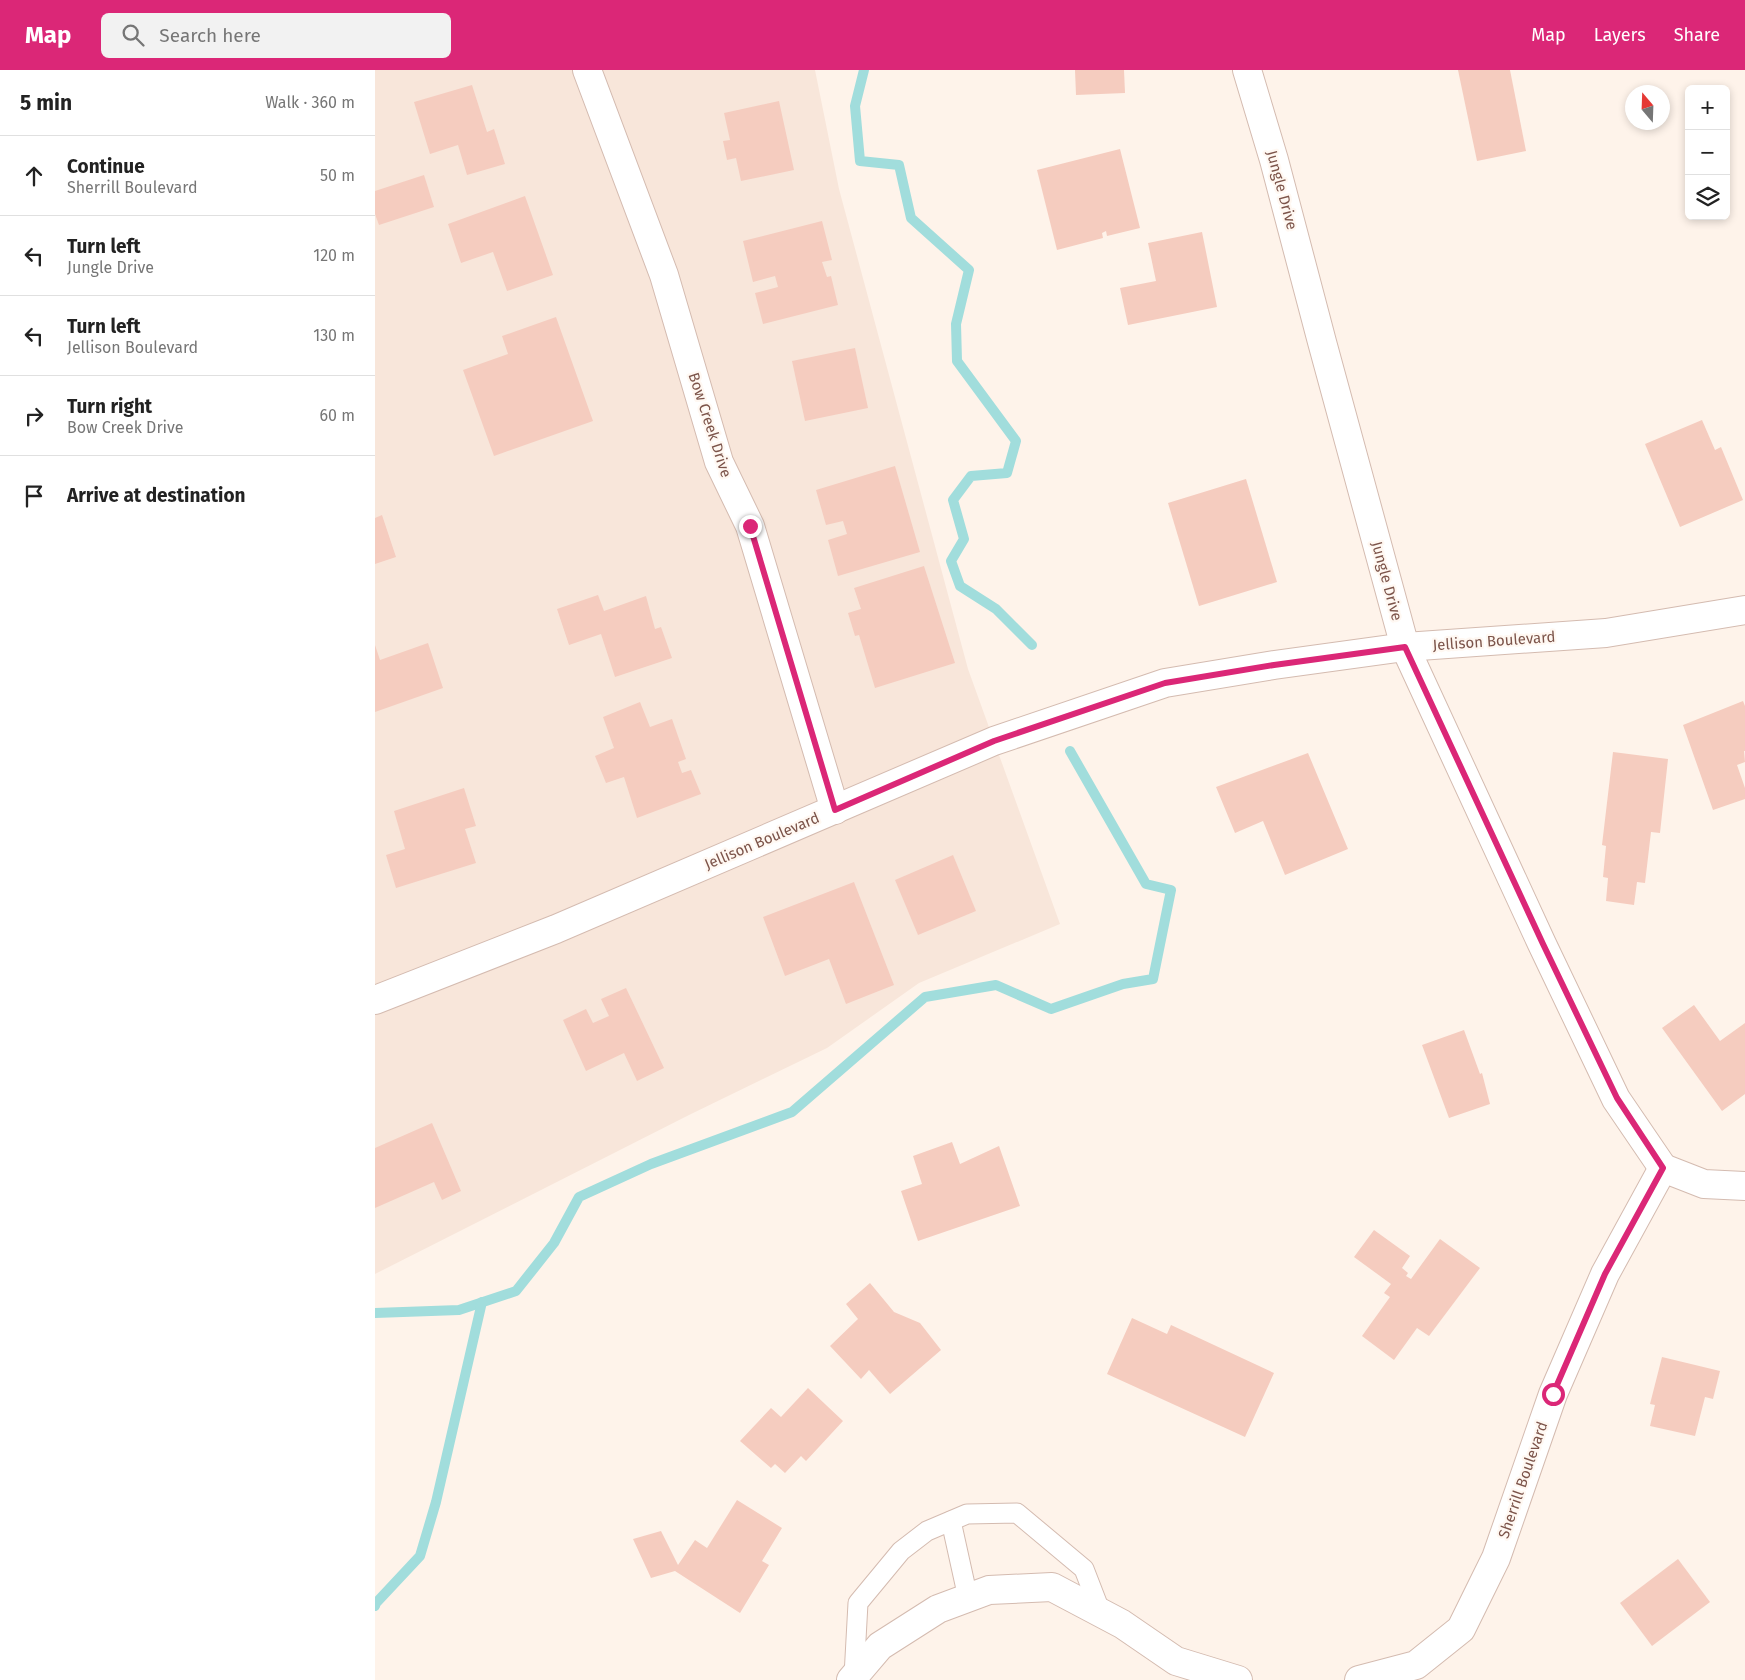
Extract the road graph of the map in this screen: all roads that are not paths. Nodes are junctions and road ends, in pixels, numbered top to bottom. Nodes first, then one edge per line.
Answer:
1 (587, 70) edge
2 (1247, 70) edge
3 (1745, 610) edge
4 (1405, 647) junction
5 (835, 810) junction
6 (375, 1000) edge
7 (1663, 1168) junction
8 (1745, 1186) edge
9 (951, 1521) junction
10 (968, 1598) junction
11 (1101, 1613) junction
12 (852, 1678) edge
13 (1238, 1680) edge
14 (1359, 1680) edge

1 - 5 street, Bow Creek Drive
2 - 4 street, Jungle Drive
3 - 4 street, Jellison Boulevard
4 - 5 street, Jellison Boulevard
4 - 7 street, Jungle Drive
5 - 6 street, Jellison Boulevard
7 - 8 street
7 - 14 street, Sherrill Boulevard
9 - 10 lane
9 - 11 lane
9 - 12 lane
10 - 11 street
10 - 12 street
11 - 13 street

